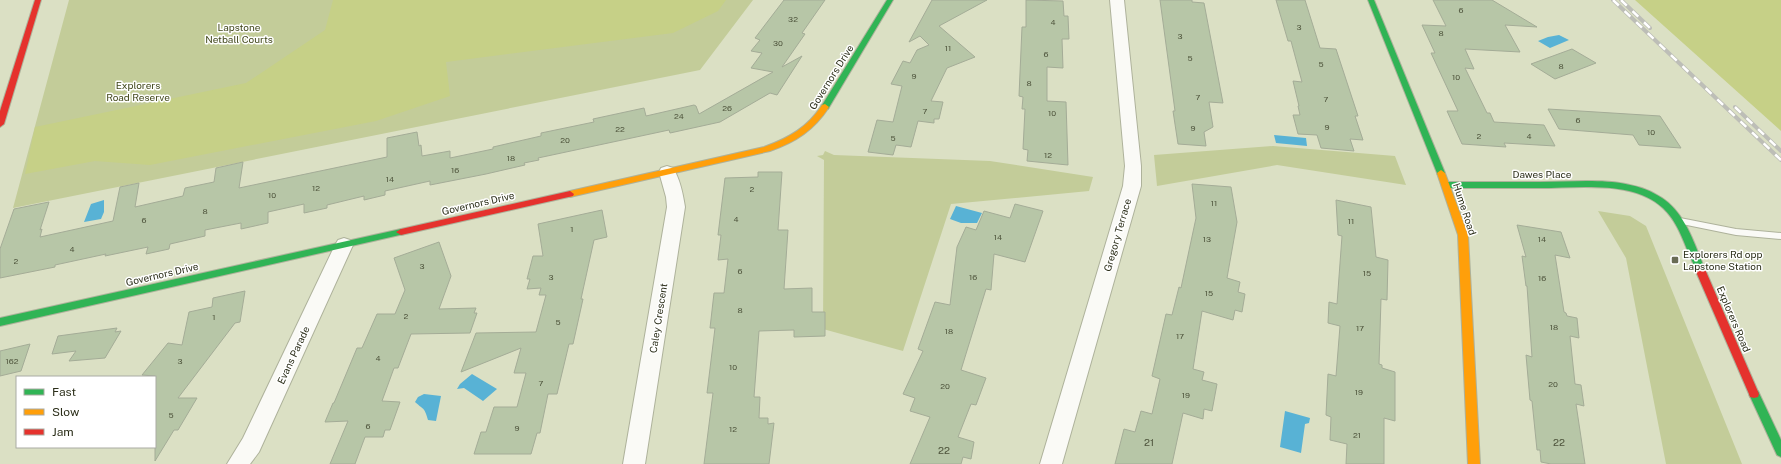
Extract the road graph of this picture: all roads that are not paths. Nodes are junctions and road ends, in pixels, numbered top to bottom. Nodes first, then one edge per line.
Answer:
1 (38, 0) edge
2 (890, 0) edge
3 (1117, 0) edge
4 (1371, 0) edge
5 (0, 124) edge
6 (667, 172) junction
7 (1446, 184) junction
8 (1638, 191) joint
9 (1679, 221) junction
10 (1781, 236) edge
11 (344, 245) junction
12 (0, 322) edge
13 (1781, 452) edge
14 (238, 464) edge
15 (634, 464) edge
16 (1051, 464) edge
17 (1474, 464) edge

1 - 5 main road
2 - 6 main road, Governors Drive
3 - 16 street, Gregory Terrace
4 - 7 main road, Hume Road
6 - 11 main road, Governors Drive
6 - 15 street, Caley Crescent
7 - 8 main road, Dawes Place
7 - 17 main road, Hume Road
8 - 9 main road, Explorers Road
9 - 10 lane
9 - 13 main road, Explorers Road
11 - 12 main road, Governors Drive
11 - 14 street, Evans Parade

